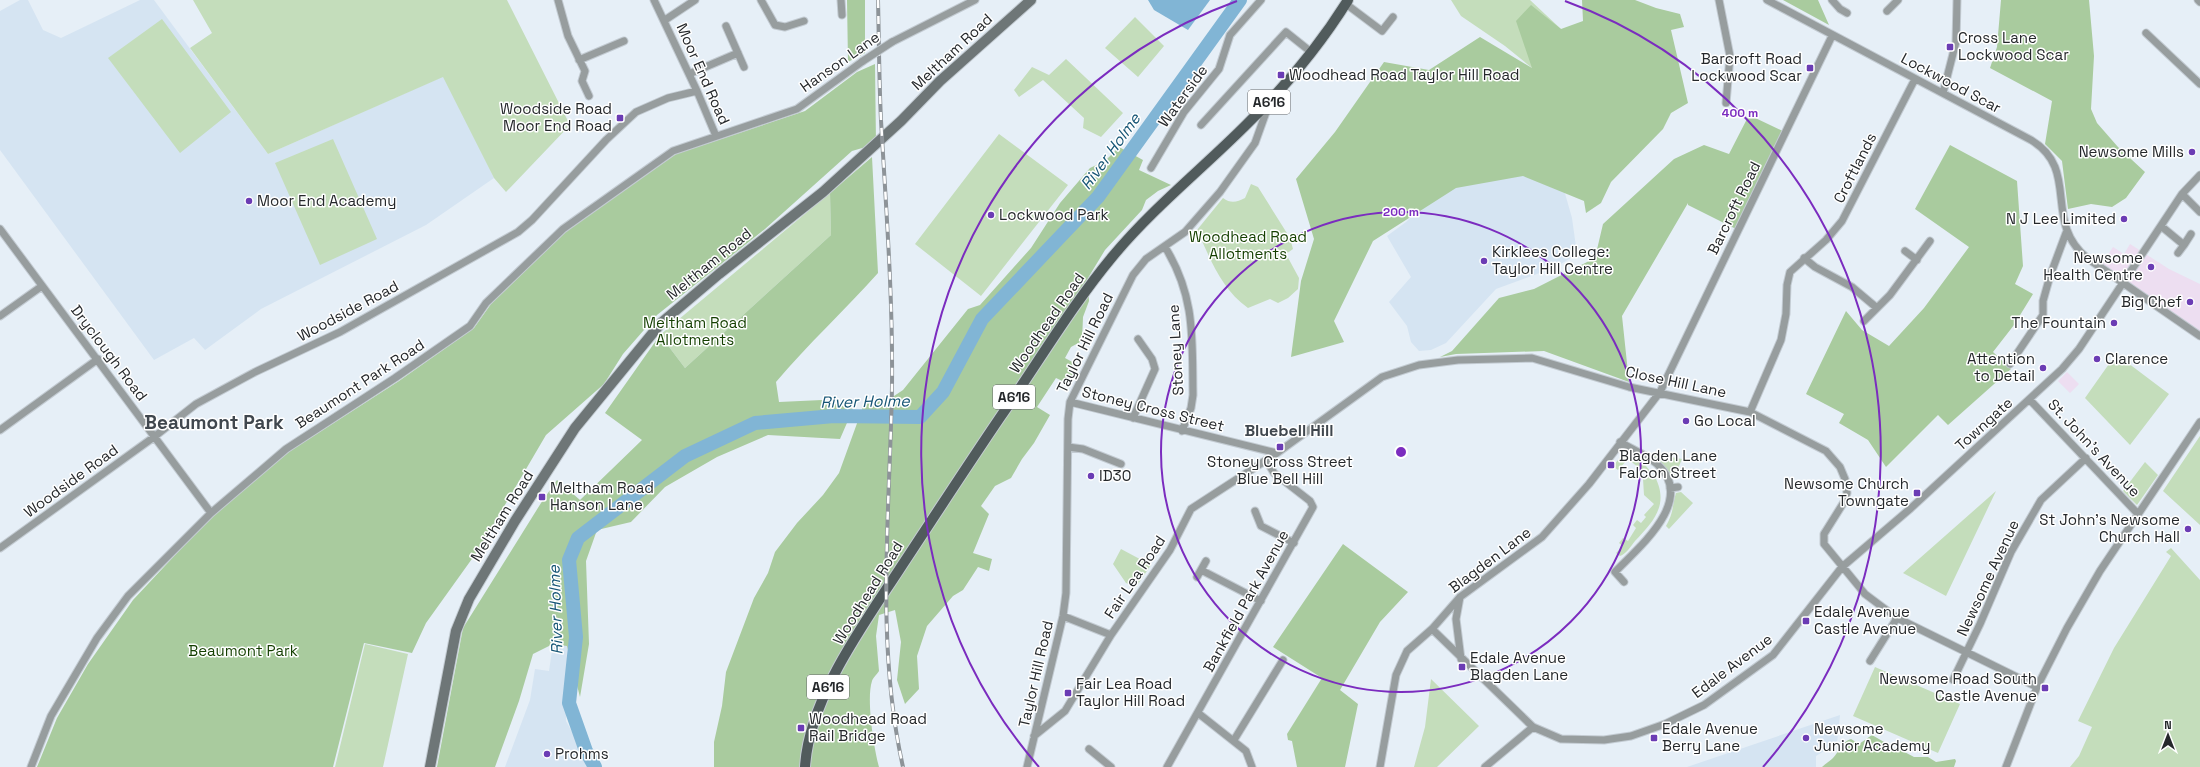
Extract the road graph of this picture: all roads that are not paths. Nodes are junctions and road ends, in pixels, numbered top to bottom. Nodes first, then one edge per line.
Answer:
1 (558, 0) edge
2 (654, 0) edge
3 (696, 0) edge
4 (761, 0) edge
5 (841, 0) edge
6 (975, 0) edge
7 (1031, 0) edge
8 (1261, 0) edge
9 (1719, 0) edge
10 (1767, 0) edge
11 (1832, 0) edge
12 (1898, 0) edge
13 (1957, 0) edge
14 (1347, 2) edge
15 (1887, 11) dead end
16 (1847, 13) dead end
17 (842, 15) dead end
18 (1393, 17) dead end
19 (665, 20) junction
20 (804, 21) dead end
21 (726, 26) dead end
22 (2146, 33) dead end
23 (1832, 36) junction
24 (624, 41) dead end
25 (1311, 52) junction
26 (738, 53) junction
27 (580, 60) junction
28 (744, 67) dead end
29 (689, 74) junction
30 (1915, 79) junction
31 (2200, 84) edge
32 (697, 90) junction
33 (1943, 93) junction
34 (589, 96) dead end
35 (1270, 101) junction
36 (1726, 102) dead end
37 (1201, 125) dead end
38 (716, 136) junction
39 (1151, 168) dead end
40 (2200, 175) edge
41 (2182, 194) junction
42 (2200, 212) edge
43 (2161, 226) junction
44 (0, 229) edge
45 (2066, 232) junction
46 (2191, 234) dead end
47 (1930, 241) dead end
48 (2184, 245) junction
49 (1165, 248) junction
50 (1905, 251) dead end
51 (2178, 254) dead end
52 (1804, 258) junction
53 (1917, 260) junction
54 (2123, 282) junction
55 (42, 286) junction
56 (1877, 308) junction
57 (0, 316) edge
58 (1864, 321) dead end
59 (2200, 336) edge
60 (1138, 339) dead end
61 (98, 359) junction
62 (2010, 364) dead end
63 (1660, 392) junction
64 (2030, 400) junction
65 (1070, 402) junction
66 (1750, 412) junction
67 (1132, 418) junction
68 (2200, 422) edge
69 (0, 430) edge
70 (1182, 430) junction
71 (154, 438) junction
72 (1620, 442) junction
73 (1068, 447) junction
74 (1277, 453) junction
75 (2086, 458) junction
76 (1266, 460) junction
77 (1121, 464) dead end
78 (1678, 487) dead end
79 (1670, 488) junction
80 (1255, 511) dead end
81 (211, 513) junction
82 (2138, 514) junction
83 (1294, 543) junction
84 (0, 548) edge
85 (1206, 561) dead end
86 (1842, 567) junction
87 (1201, 570) junction
88 (1197, 578) dead end
89 (1624, 582) dead end
90 (1460, 597) junction
91 (1262, 601) junction
92 (1063, 616) junction
93 (1896, 618) junction
94 (1432, 629) junction
95 (1111, 635) junction
96 (1967, 652) junction
97 (1461, 659) junction
98 (1283, 660) dead end
99 (1870, 661) dead end
100 (1952, 680) dead end
101 (2037, 687) junction
102 (1198, 713) junction
103 (1533, 727) junction
104 (1034, 736) junction
105 (1234, 740) junction
106 (1089, 749) dead end
107 (1169, 766) edge
108 (31, 767) edge
109 (430, 767) edge
110 (805, 767) edge
111 (1027, 767) edge
112 (1111, 767) edge
113 (1252, 767) edge
114 (1380, 767) edge
115 (1484, 767) edge
116 (2006, 767) edge

1 - 27 street
2 - 19 street, Moor End Road
3 - 19 street
4 - 20 street
5 - 17 street
6 - 38 street, Hanson Lane, bridge
7 - 109 main road, Meltham Road
8 - 39 street, Waterside
9 - 36 street
10 - 23 street, Lockwood Scar
11 - 16 street
12 - 15 street
13 - 33 street
14 - 18 street, Woodhead Road
14 - 25 main road, Woodhead Road / A616
19 - 29 street, Moor End Road
21 - 26 street
22 - 31 street
23 - 30 street, Lockwood Scar
23 - 63 street, Barcroft Road
24 - 27 street
25 - 35 main road, Woodhead Road / A616
25 - 37 street
26 - 28 street
26 - 29 street
27 - 34 street
29 - 32 street, Moor End Road
30 - 33 street, Lockwood Scar
30 - 52 street, Croftlands
32 - 38 street, Moor End Road
32 - 71 street, Woodside Road
33 - 45 street, Lockwood Scar
35 - 49 street, Taylor Hill Road
35 - 110 main road, Woodhead Road / A616
38 - 81 street, Beaumont Park Road
40 - 41 street, Towngate
41 - 42 street
41 - 43 street, Towngate
43 - 48 street
43 - 54 street, Towngate
44 - 55 street, Dryclough Road
45 - 54 street, Lockwood Scar
45 - 62 street, Lockwood Scar
46 - 48 street
47 - 53 street
48 - 51 street
49 - 65 street, Taylor Hill Road
49 - 70 street, Stoney Lane
50 - 53 street
52 - 56 street
52 - 66 street, Croftlands
53 - 56 street
54 - 59 street, Lockwood Scar
54 - 64 street, Towngate
55 - 57 street
55 - 61 street, Dryclough Road
56 - 58 street
60 - 67 street
61 - 69 street
61 - 71 street, Dryclough Road
63 - 66 street, Close Hill Lane
63 - 72 street, Blagden Lane
63 - 74 street, Close Hill Lane
64 - 75 street, St. John's Avenue
64 - 86 street, Towngate
65 - 67 street, Stoney Cross Street
65 - 73 street, Taylor Hill Road
66 - 86 street, Close Hill Lane
67 - 70 street, Stoney Cross Street
68 - 82 street
70 - 74 street, Stoney Cross Street
71 - 81 street, Dryclough Road
71 - 84 street, Woodside Road
72 - 79 street
72 - 90 street, Blagden Lane
73 - 77 street
73 - 92 street, Taylor Hill Road
74 - 76 street, Fair Lea Road
75 - 82 street, St. John's Avenue
75 - 96 street, Newsome Avenue
76 - 83 street, Bankfield Park Avenue
76 - 95 street, Fair Lea Road
78 - 79 street
79 - 89 street
80 - 83 street
81 - 108 street, Beaumont Park Road
82 - 101 street
83 - 91 street, Bankfield Park Avenue
85 - 87 street
86 - 93 street, Close Hill Lane
86 - 103 street, Edale Avenue
87 - 88 street
87 - 91 street
90 - 94 street, Blagden Lane
90 - 97 street
91 - 102 street, Bankfield Park Avenue
92 - 95 street
92 - 104 street, Taylor Hill Road
93 - 96 street, Close Hill Lane
93 - 99 street
94 - 97 street, Edale Avenue
94 - 114 street, Blagden Lane
95 - 104 street, Fair Lea Road
96 - 100 street, Newsome Avenue
96 - 101 street, Close Hill Lane
97 - 103 street, Edale Avenue
98 - 105 street
101 - 116 street
102 - 105 street
102 - 107 street, Bankfield Park Avenue
103 - 115 street
104 - 111 street, Taylor Hill Road
105 - 113 street
106 - 112 street

